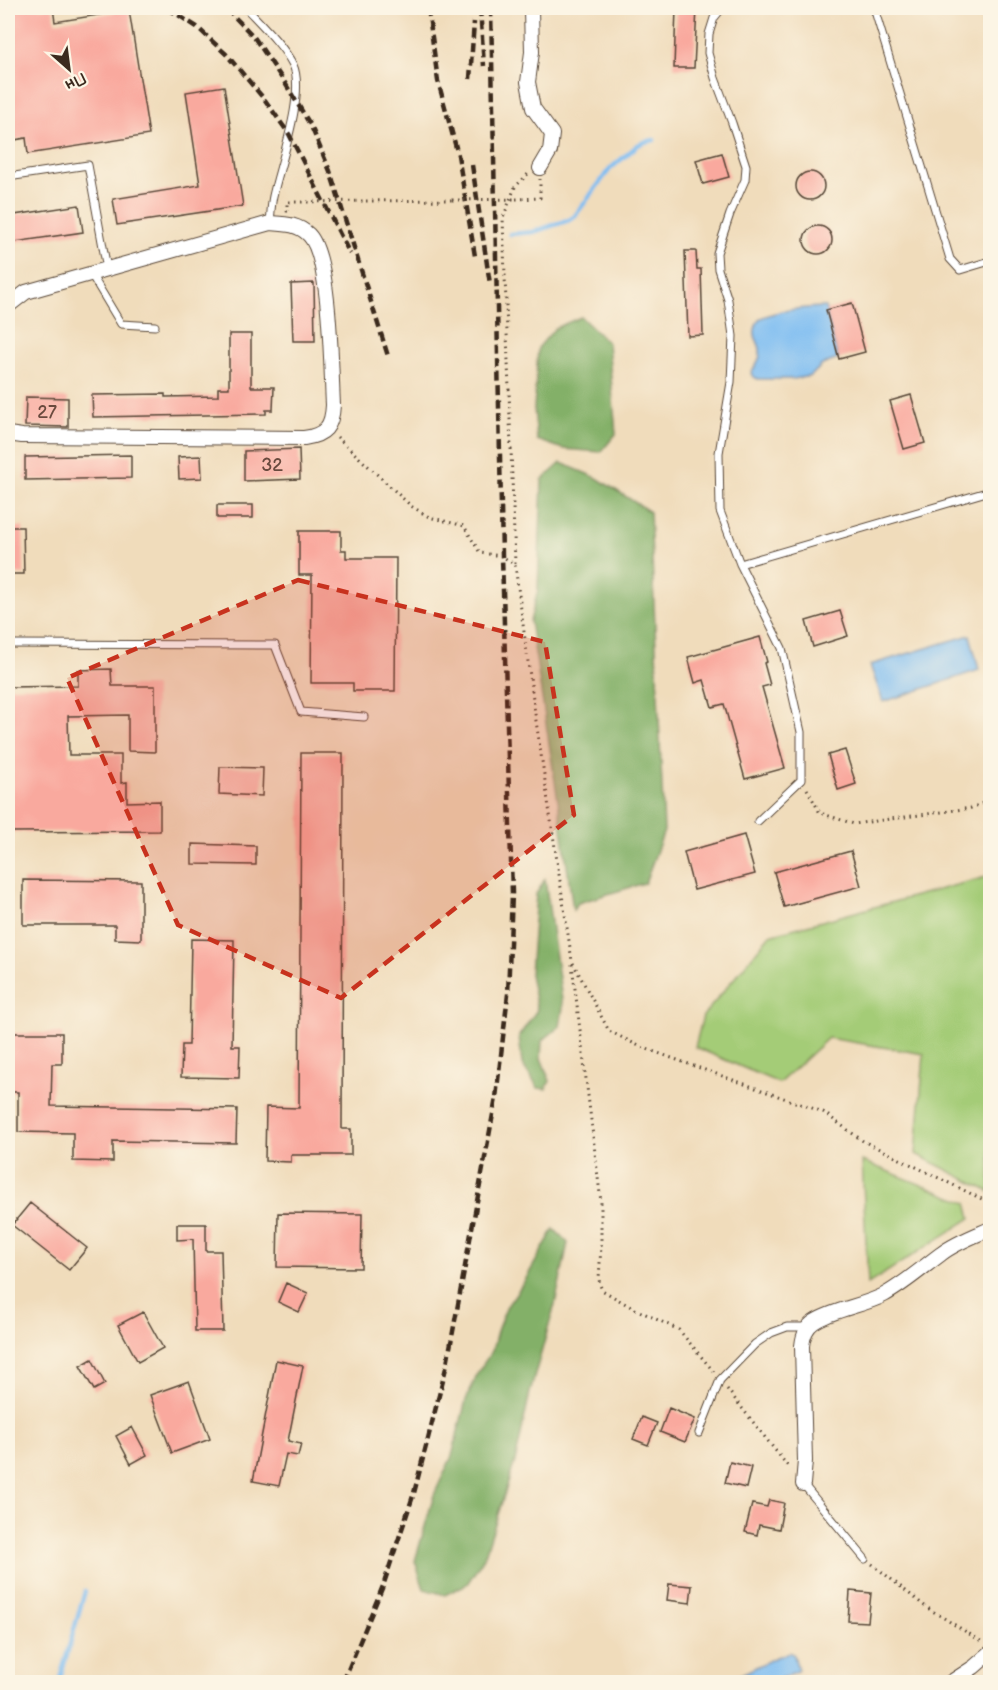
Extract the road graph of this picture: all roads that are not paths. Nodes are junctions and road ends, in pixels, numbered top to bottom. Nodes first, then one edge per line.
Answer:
1 (246, 8) edge
2 (531, 8) edge
3 (722, 8) edge
4 (874, 8) edge
5 (540, 168) road end
6 (8, 177) edge
7 (270, 224) junction
8 (990, 261) edge
9 (107, 269) junction
10 (91, 274) junction
11 (8, 306) edge
12 (155, 326) dead end
13 (8, 434) edge
14 (990, 491) edge
15 (740, 564) junction
16 (8, 644) edge
17 (364, 717) dead end
18 (758, 821) dead end
19 (990, 1229) edge
20 (808, 1327) junction
21 (699, 1433) dead end
22 (802, 1484) joint
23 (865, 1559) road end
24 (989, 1649) edge
25 (951, 1683) edge

1 - 7 lane
2 - 5 street
3 - 15 lane
4 - 8 lane
6 - 9 lane
7 - 9 street
7 - 13 street
9 - 10 street
10 - 11 street
10 - 12 lane
14 - 15 lane
15 - 18 lane
16 - 17 lane
19 - 20 street
20 - 21 lane
20 - 22 street
22 - 23 lane
24 - 25 street

